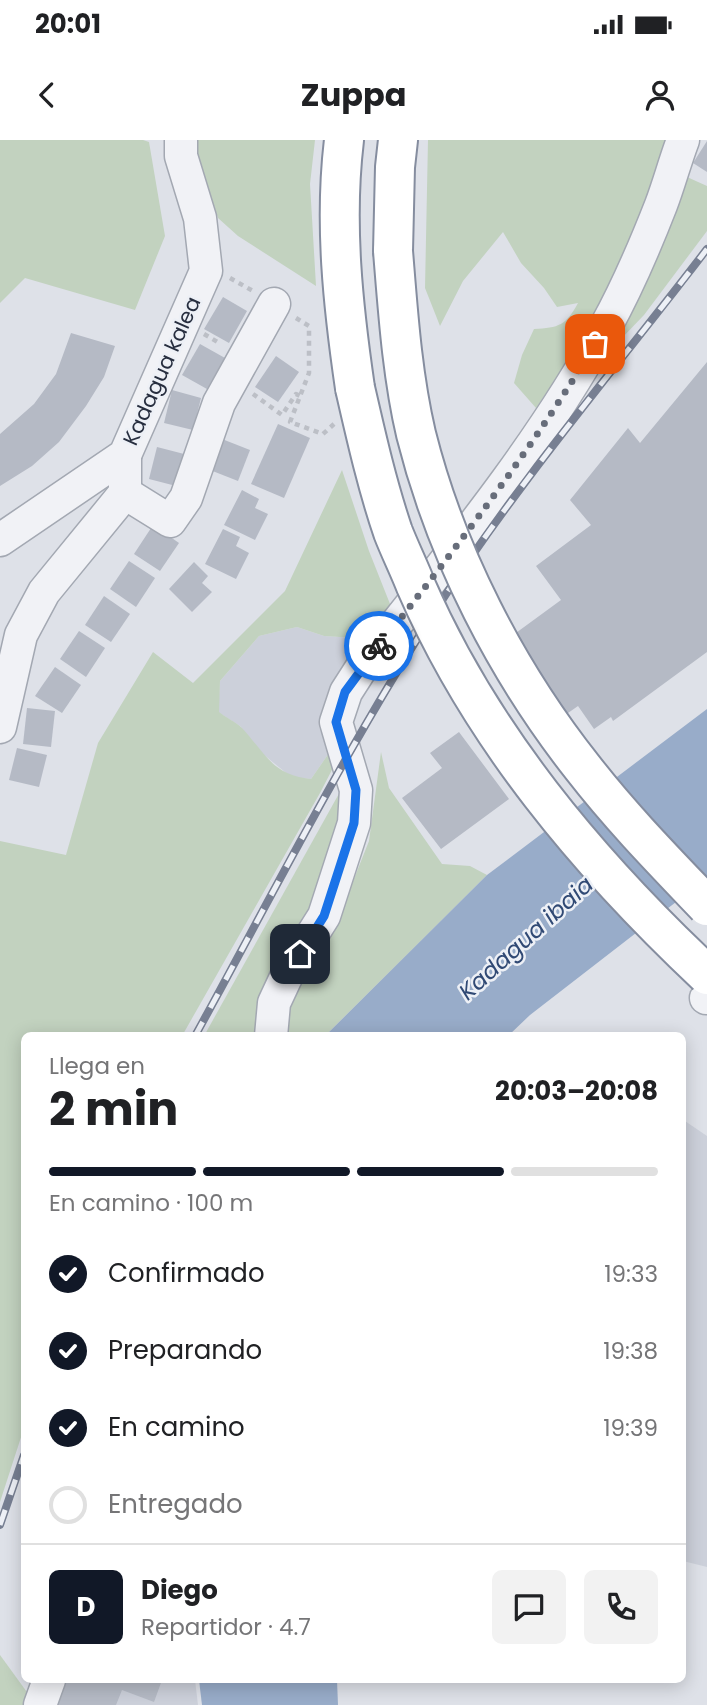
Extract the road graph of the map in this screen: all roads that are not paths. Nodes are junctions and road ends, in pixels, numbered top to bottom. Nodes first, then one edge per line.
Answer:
1 (181, 140) edge
2 (344, 140) edge
3 (398, 140) edge
4 (683, 140) edge
5 (274, 304) dead end
6 (125, 454) junction
7 (125, 493) junction
8 (0, 540) edge
9 (0, 727) edge
10 (707, 906) edge
11 (707, 990) edge
12 (271, 1032) edge
13 (48, 1683) edge
14 (40, 1705) edge

1 - 6 street, Kadagua kalea
2 - 11 highway, bridge
3 - 10 highway, bridge
4 - 12 street
5 - 7 street
6 - 7 street
6 - 8 street, Kadagua kalea
7 - 9 street
13 - 14 street

